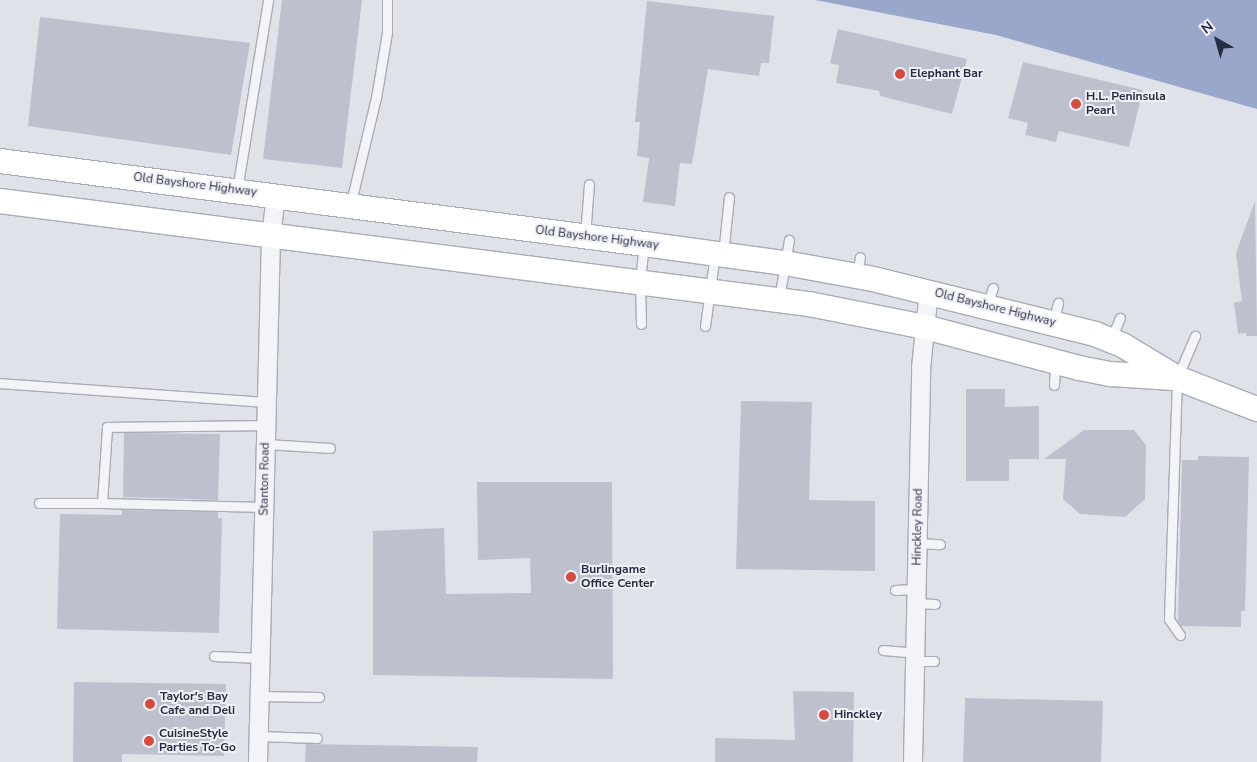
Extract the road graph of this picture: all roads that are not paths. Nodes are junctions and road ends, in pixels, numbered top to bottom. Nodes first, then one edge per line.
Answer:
1 (268, 0) edge
2 (387, 0) edge
3 (0, 161) edge
4 (589, 184) dead end
5 (237, 191) junction
6 (276, 196) junction
7 (729, 197) dead end
8 (0, 201) edge
9 (350, 206) junction
10 (271, 236) junction
11 (585, 236) junction
12 (644, 244) junction
13 (787, 251) junction
14 (719, 254) junction
15 (640, 281) junction
16 (709, 291) junction
17 (929, 291) junction
18 (778, 299) junction
19 (1120, 318) dead end
20 (641, 324) dead end
21 (706, 326) dead end
22 (925, 326) junction
23 (1195, 336) dead end
24 (1110, 340) junction
25 (1055, 361) junction
26 (1177, 378) junction
27 (0, 383) edge
28 (1054, 385) dead end
29 (268, 402) junction
30 (1257, 409) edge
31 (266, 425) junction
32 (266, 444) junction
33 (330, 448) dead end
34 (39, 502) dead end
35 (102, 503) junction
36 (264, 507) junction
37 (918, 543) junction
38 (940, 544) dead end
39 (895, 590) dead end
40 (916, 596) junction
41 (935, 604) dead end
42 (1180, 635) dead end
43 (883, 650) dead end
44 (214, 656) dead end
45 (915, 657) junction
46 (260, 658) junction
47 (934, 661) dead end
48 (259, 696) junction
49 (319, 697) dead end
50 (258, 736) junction
51 (317, 738) dead end
52 (258, 762) edge
53 (913, 762) edge

1 - 5 lane
2 - 9 lane
3 - 5 main road, Old Bayshore Highway
4 - 11 lane
5 - 6 main road, Old Bayshore Highway
6 - 9 main road, Old Bayshore Highway
6 - 10 street, Stanton Road
7 - 14 lane
8 - 10 main road, Old Bayshore Highway
9 - 11 main road, Old Bayshore Highway
10 - 15 main road, Old Bayshore Highway
10 - 29 street, Stanton Road
11 - 12 main road, Old Bayshore Highway
12 - 14 main road, Old Bayshore Highway
12 - 15 lane
13 - 14 main road, Old Bayshore Highway
13 - 17 main road, Old Bayshore Highway
13 - 18 lane
14 - 16 lane
15 - 16 main road, Old Bayshore Highway
15 - 20 lane
16 - 18 main road, Old Bayshore Highway
16 - 21 lane
17 - 22 street, Hinckley Road
17 - 24 main road, Old Bayshore Highway
18 - 22 main road, Old Bayshore Highway
19 - 24 lane
22 - 25 main road, Old Bayshore Highway
22 - 37 street, Hinckley Road
23 - 26 lane
24 - 26 main road, Old Bayshore Highway
25 - 26 main road, Old Bayshore Highway
25 - 28 lane
26 - 30 main road, Old Bayshore Highway
26 - 42 lane
27 - 29 lane
29 - 31 street, Stanton Road
31 - 32 street, Stanton Road
31 - 35 lane
32 - 33 lane
32 - 36 street, Stanton Road
34 - 35 lane
35 - 36 lane
36 - 46 street, Stanton Road
37 - 38 lane
37 - 40 street, Hinckley Road
39 - 40 lane
40 - 41 lane
40 - 45 street, Hinckley Road
43 - 45 lane
44 - 46 lane
45 - 47 lane
45 - 53 street, Hinckley Road
46 - 48 street, Stanton Road
48 - 49 lane
48 - 50 street, Stanton Road
50 - 51 lane
50 - 52 street, Stanton Road

